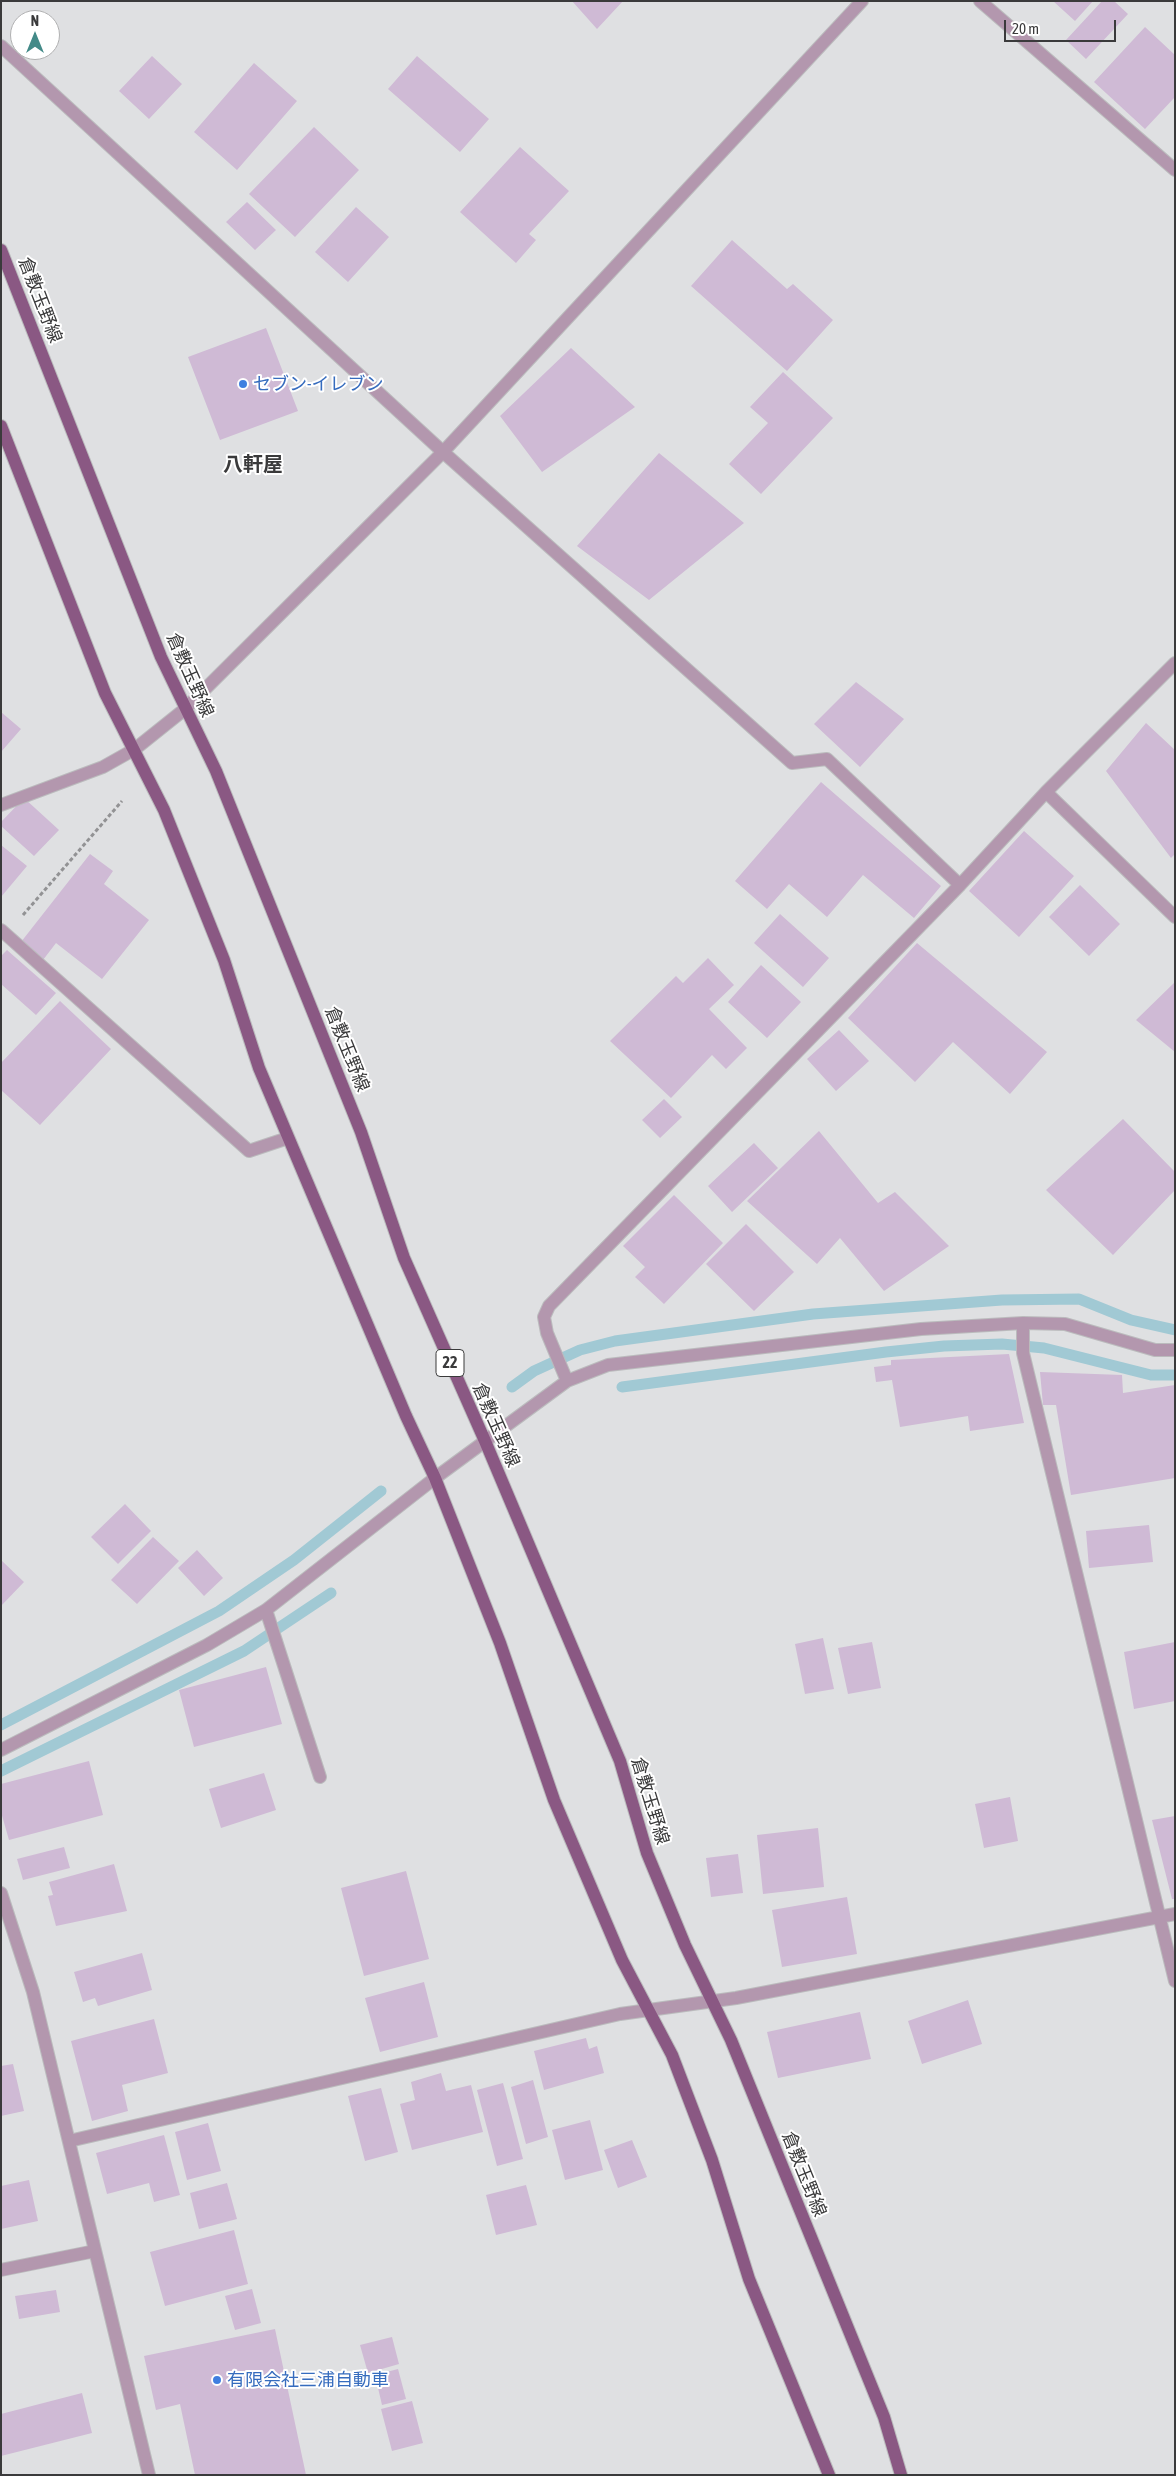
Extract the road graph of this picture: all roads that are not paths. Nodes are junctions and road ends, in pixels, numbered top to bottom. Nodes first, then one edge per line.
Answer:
1 (862, 1) edge
2 (980, 1) edge
3 (1, 46) edge
4 (1175, 170) edge
5 (1, 250) edge
6 (1, 426) edge
7 (443, 452) junction
8 (1175, 663) edge
9 (185, 709) junction
10 (135, 749) junction
11 (1046, 792) junction
12 (1, 806) edge
13 (960, 885) junction
14 (1175, 917) edge
15 (3, 935) edge
16 (288, 1138) junction
17 (1023, 1323) junction
18 (1175, 1350) edge
19 (567, 1381) junction
20 (485, 1441) junction
21 (435, 1478) junction
22 (266, 1610) junction
23 (1, 1750) edge
24 (320, 1777) dead end
25 (2, 1894) edge
26 (1175, 1914) edge
27 (1160, 1916) junction
28 (1175, 1981) edge
29 (712, 2002) junction
30 (649, 2010) junction
31 (69, 2140) junction
32 (95, 2251) junction
33 (1, 2270) edge
34 (149, 2475) edge
35 (829, 2475) edge
36 (901, 2475) edge

1 - 7 street
2 - 4 street
3 - 7 street
5 - 9 main road, 倉敷玉野線 / 22
6 - 10 main road
7 - 9 street
7 - 13 street
8 - 11 street
9 - 10 street
9 - 20 main road, 倉敷玉野線 / 22
10 - 12 street
10 - 16 main road
11 - 13 street
11 - 14 street
13 - 19 street
15 - 16 street
16 - 21 main road
17 - 18 street
17 - 19 street
17 - 27 street
19 - 20 street
20 - 21 street
20 - 29 main road, 倉敷玉野線 / 22
21 - 22 street
21 - 30 main road
22 - 23 street
22 - 24 street
25 - 31 street
26 - 27 street
27 - 28 street
27 - 29 street
29 - 30 street
29 - 36 main road, 倉敷玉野線 / 22
30 - 31 street
30 - 35 main road
31 - 32 street
32 - 33 street
32 - 34 street

